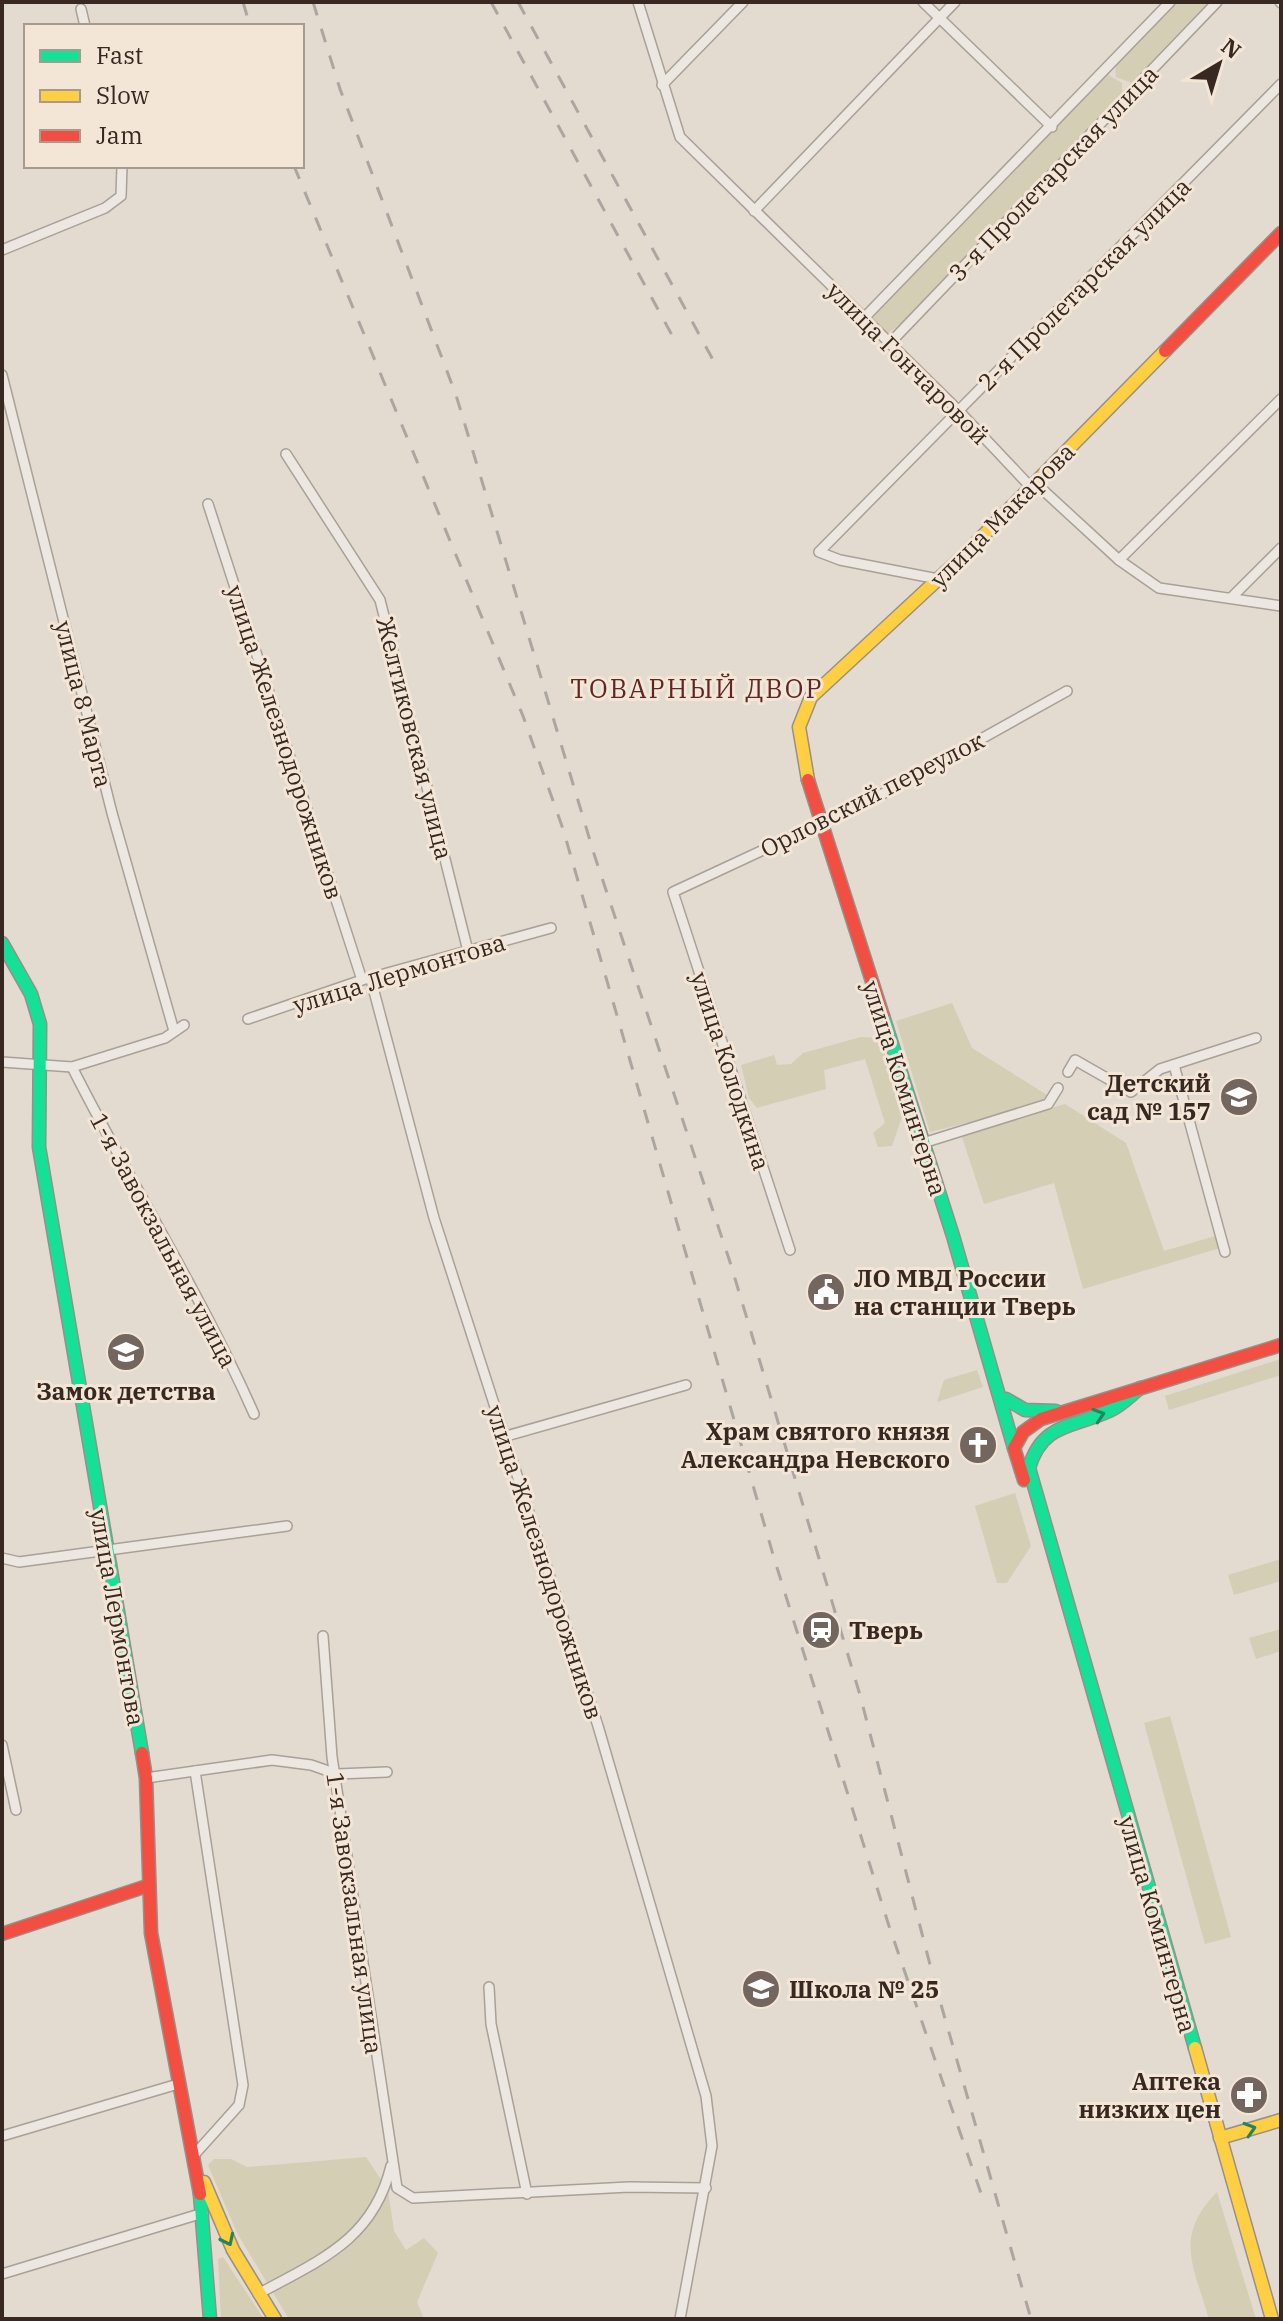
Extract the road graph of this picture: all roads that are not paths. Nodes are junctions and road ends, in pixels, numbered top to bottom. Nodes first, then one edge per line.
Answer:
1 (638, 2) edge
2 (743, 2) edge
3 (923, 2) edge
4 (955, 2) edge
5 (1170, 2) edge
6 (1217, 2) edge
7 (81, 9) dead end
8 (940, 18) junction
9 (85, 24) edge
10 (1281, 84) edge
11 (662, 85) junction
12 (1052, 127) junction
13 (122, 168) edge
14 (754, 211) junction
15 (1281, 233) edge
16 (2, 250) edge
17 (863, 319) junction
18 (889, 344) junction
19 (2, 375) edge
20 (1281, 399) edge
21 (959, 411) junction
22 (286, 454) dead end
23 (1033, 486) junction
24 (208, 504) dead end
25 (1281, 548) edge
26 (1119, 560) junction
27 (938, 579) junction
28 (1232, 597) junction
29 (1281, 606) edge
30 (1067, 691) dead end
31 (821, 824) junction
32 (673, 892) joint
33 (551, 928) dead end
34 (2, 943) edge
35 (468, 951) junction
36 (366, 980) junction
37 (248, 1019) dead end
38 (184, 1025) dead end
39 (174, 1031) junction
40 (1256, 1038) dead end
41 (2, 1062) edge
42 (1174, 1065) junction
43 (41, 1066) junction
44 (72, 1067) junction
45 (1068, 1072) dead end
46 (1058, 1088) dead end
47 (923, 1143) junction
48 (790, 1250) dead end
49 (1225, 1252) dead end
50 (1281, 1345) edge
51 (686, 1385) dead end
52 (1140, 1388) junction
53 (1004, 1404) junction
54 (1064, 1411) junction
55 (254, 1414) dead end
56 (1051, 1430) junction
57 (1018, 1435) junction
58 (503, 1437) junction
59 (1029, 1468) junction
60 (287, 1526) dead end
61 (1045, 1528) junction
62 (107, 1552) junction
63 (2, 1558) edge
64 (323, 1636) dead end
65 (3, 1751) edge
66 (195, 1771) junction
67 (387, 1772) dead end
68 (337, 1774) junction
69 (146, 1778) junction
70 (16, 1810) dead end
71 (147, 1886) junction
72 (2, 1934) edge
73 (489, 1987) dead end
74 (178, 2084) junction
75 (1281, 2120) edge
76 (2, 2136) edge
77 (1220, 2138) junction
78 (193, 2147) junction
79 (392, 2162) junction
80 (706, 2188) junction
81 (527, 2194) junction
82 (203, 2213) junction
83 (2, 2274) edge
84 (258, 2294) junction
85 (210, 2319) edge
86 (275, 2319) edge
87 (680, 2319) edge
88 (1272, 2319) edge

1 - 11 street, улица Гончаровой
2 - 11 street
3 - 8 street
4 - 8 street
5 - 12 street, 3-я Пролетарская улица
6 - 18 street, 3-я Пролетарская улица
7 - 9 street
8 - 12 street
8 - 14 street
10 - 21 street, 2-я Пролетарская улица
11 - 14 street, улица Гончаровой
12 - 17 street, 3-я Пролетарская улица
13 - 16 street
14 - 17 street, улица Гончаровой
15 - 23 main road, улица Макарова
17 - 18 street, улица Гончаровой
18 - 21 street, улица Гончаровой
19 - 39 street, улица 8 Марта
20 - 26 street
21 - 23 street, улица Гончаровой
21 - 27 street, 2-я Пролетарская улица
22 - 35 street, Желтиковская улица
23 - 26 street, улица Гончаровой
23 - 27 main road, улица Макарова
24 - 36 street, улица Железнодорожников
25 - 28 street
26 - 28 street, улица Гончаровой
27 - 31 main road, улица Макарова
28 - 29 street, улица Гончаровой
30 - 31 street, Орловский переулок
31 - 32 street, Орловский переулок
31 - 47 main road, улица Коминтерна
32 - 48 street, улица Колодкина
33 - 35 street, улица Лермонтова
34 - 43 main road, улица Лермонтова
35 - 36 street, улица Лермонтова
36 - 37 street, улица Лермонтова
36 - 58 street, улица Железнодорожников
38 - 39 street
39 - 44 street
40 - 42 street
41 - 43 street
42 - 45 street
42 - 49 street
43 - 44 street
43 - 62 main road, улица Лермонтова
44 - 55 street, 1-я Завокзальная улица
46 - 47 street
47 - 53 main road, улица Коминтерна
50 - 52 main road
51 - 58 street
52 - 54 main road
56 -> 52 main road
53 - 54 main road
53 - 57 main road, улица Коминтерна
53 - 57 main road
54 - 57 main road
56 - 57 main road
56 - 59 main road
57 - 59 main road, улица Коминтерна
57 - 61 main road, улица Коминтерна
58 - 80 street, улица Железнодорожников
59 - 61 main road, улица Коминтерна
60 - 62 street
61 - 77 main road, улица Коминтерна
62 - 63 street
62 - 69 main road, улица Лермонтова
64 - 68 street, 1-я Завокзальная улица
65 - 70 street
66 - 68 street
66 - 69 street
66 - 78 street
67 - 68 street
68 - 79 street, 1-я Завокзальная улица
69 - 71 main road, улица Лермонтова
71 - 72 main road
71 - 74 main road, улица Лермонтова
73 - 81 street
74 - 76 street
74 - 78 main road, улица Лермонтова
77 -> 75 main road
77 - 88 main road, улица Коминтерна
78 - 82 main road, улица Лермонтова
78 -> 84 main road
79 - 81 street, 1-я Завокзальная улица
79 - 84 street
80 - 81 street
80 - 87 street, улица Железнодорожников
82 - 83 street
82 - 85 main road, улица Лермонтова
84 - 86 main road

